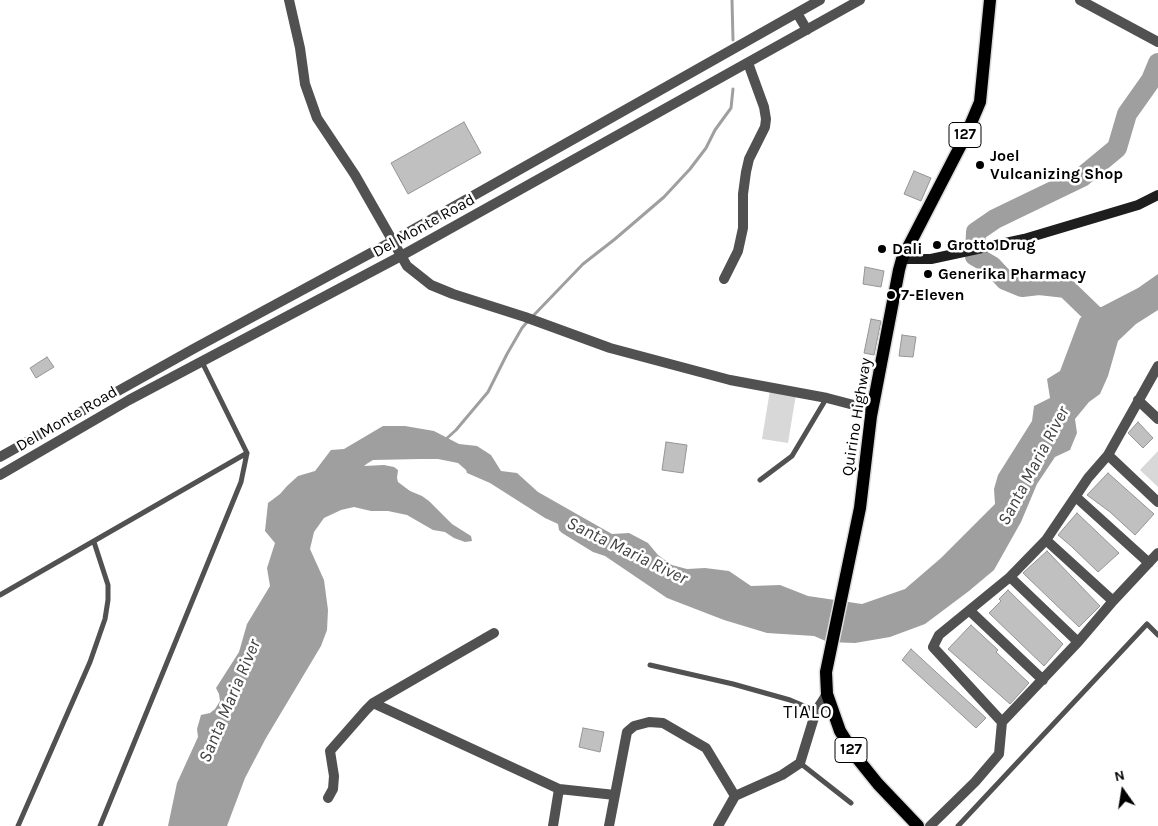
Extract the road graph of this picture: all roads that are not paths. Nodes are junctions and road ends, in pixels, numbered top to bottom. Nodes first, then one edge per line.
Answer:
1 (289, 0) edge
2 (820, 0) edge
3 (860, 0) edge
4 (990, 0) edge
5 (1080, 0) edge
6 (798, 13) junction
7 (807, 30) junction
8 (1158, 42) edge
9 (748, 63) junction
10 (1158, 195) edge
11 (392, 241) junction
12 (401, 256) junction
13 (902, 259) junction
14 (724, 279) dead end
15 (195, 348) junction
16 (202, 362) junction
17 (1158, 366) edge
18 (827, 398) junction
19 (1138, 400) junction
20 (873, 410) junction
21 (1158, 419) edge
22 (247, 453) junction
23 (1108, 455) junction
24 (0, 457) edge
25 (0, 475) edge
26 (760, 480) dead end
27 (1076, 496) junction
28 (1158, 502) edge
29 (1046, 540) junction
30 (94, 542) junction
31 (1158, 553) edge
32 (1149, 563) junction
33 (1010, 577) junction
34 (0, 595) edge
35 (1112, 601) junction
36 (970, 611) junction
37 (494, 633) dead end
38 (1158, 635) edge
39 (1078, 642) junction
40 (650, 664) dead end
41 (1043, 680) junction
42 (827, 694) junction
43 (373, 703) junction
44 (816, 711) junction
45 (1002, 722) junction
46 (800, 764) junction
47 (559, 789) junction
48 (615, 795) junction
49 (735, 796) junction
50 (328, 798) dead end
51 (851, 803) dead end
52 (18, 826) edge
53 (100, 826) edge
54 (553, 826) edge
55 (609, 826) edge
56 (718, 826) edge
57 (918, 826) edge
58 (930, 826) edge
59 (958, 826) edge

1 - 11 street
2 - 6 street, Del Monte Road
3 - 7 street, Del Monte Road
4 - 13 main road, Quirino Highway / 127
5 - 8 street
6 - 7 street
6 - 11 street, Del Monte Road
7 - 9 street, Del Monte Road
9 - 12 street, Del Monte Road
9 - 14 street
10 - 13 street
11 - 12 street
11 - 15 street, Del Monte Road
12 - 16 street, Del Monte Road
12 - 18 street
13 - 20 main road, Quirino Highway / 127
15 - 16 street
15 - 24 street, Del Monte Road
16 - 22 lane
16 - 25 street, Del Monte Road
17 - 19 street
18 - 20 street
18 - 26 lane
19 - 21 street
19 - 23 street
20 - 42 main road, Quirino Highway / 127
22 - 30 lane
22 - 53 lane
23 - 27 street
23 - 28 street
27 - 29 street
27 - 32 street
29 - 33 street
29 - 35 street
30 - 34 lane
30 - 52 lane
31 - 32 street
32 - 35 street
33 - 36 street
33 - 39 street
35 - 39 street
36 - 41 street
36 - 45 street
37 - 43 street
38 - 59 lane
39 - 41 street
40 - 44 lane
41 - 45 street
42 - 44 street
42 - 57 main road, Quirino Highway / 127
43 - 47 street
43 - 50 street
44 - 46 street
45 - 58 street
46 - 49 street
46 - 51 lane
47 - 48 street
47 - 54 street
48 - 49 street
48 - 55 street
49 - 56 street

